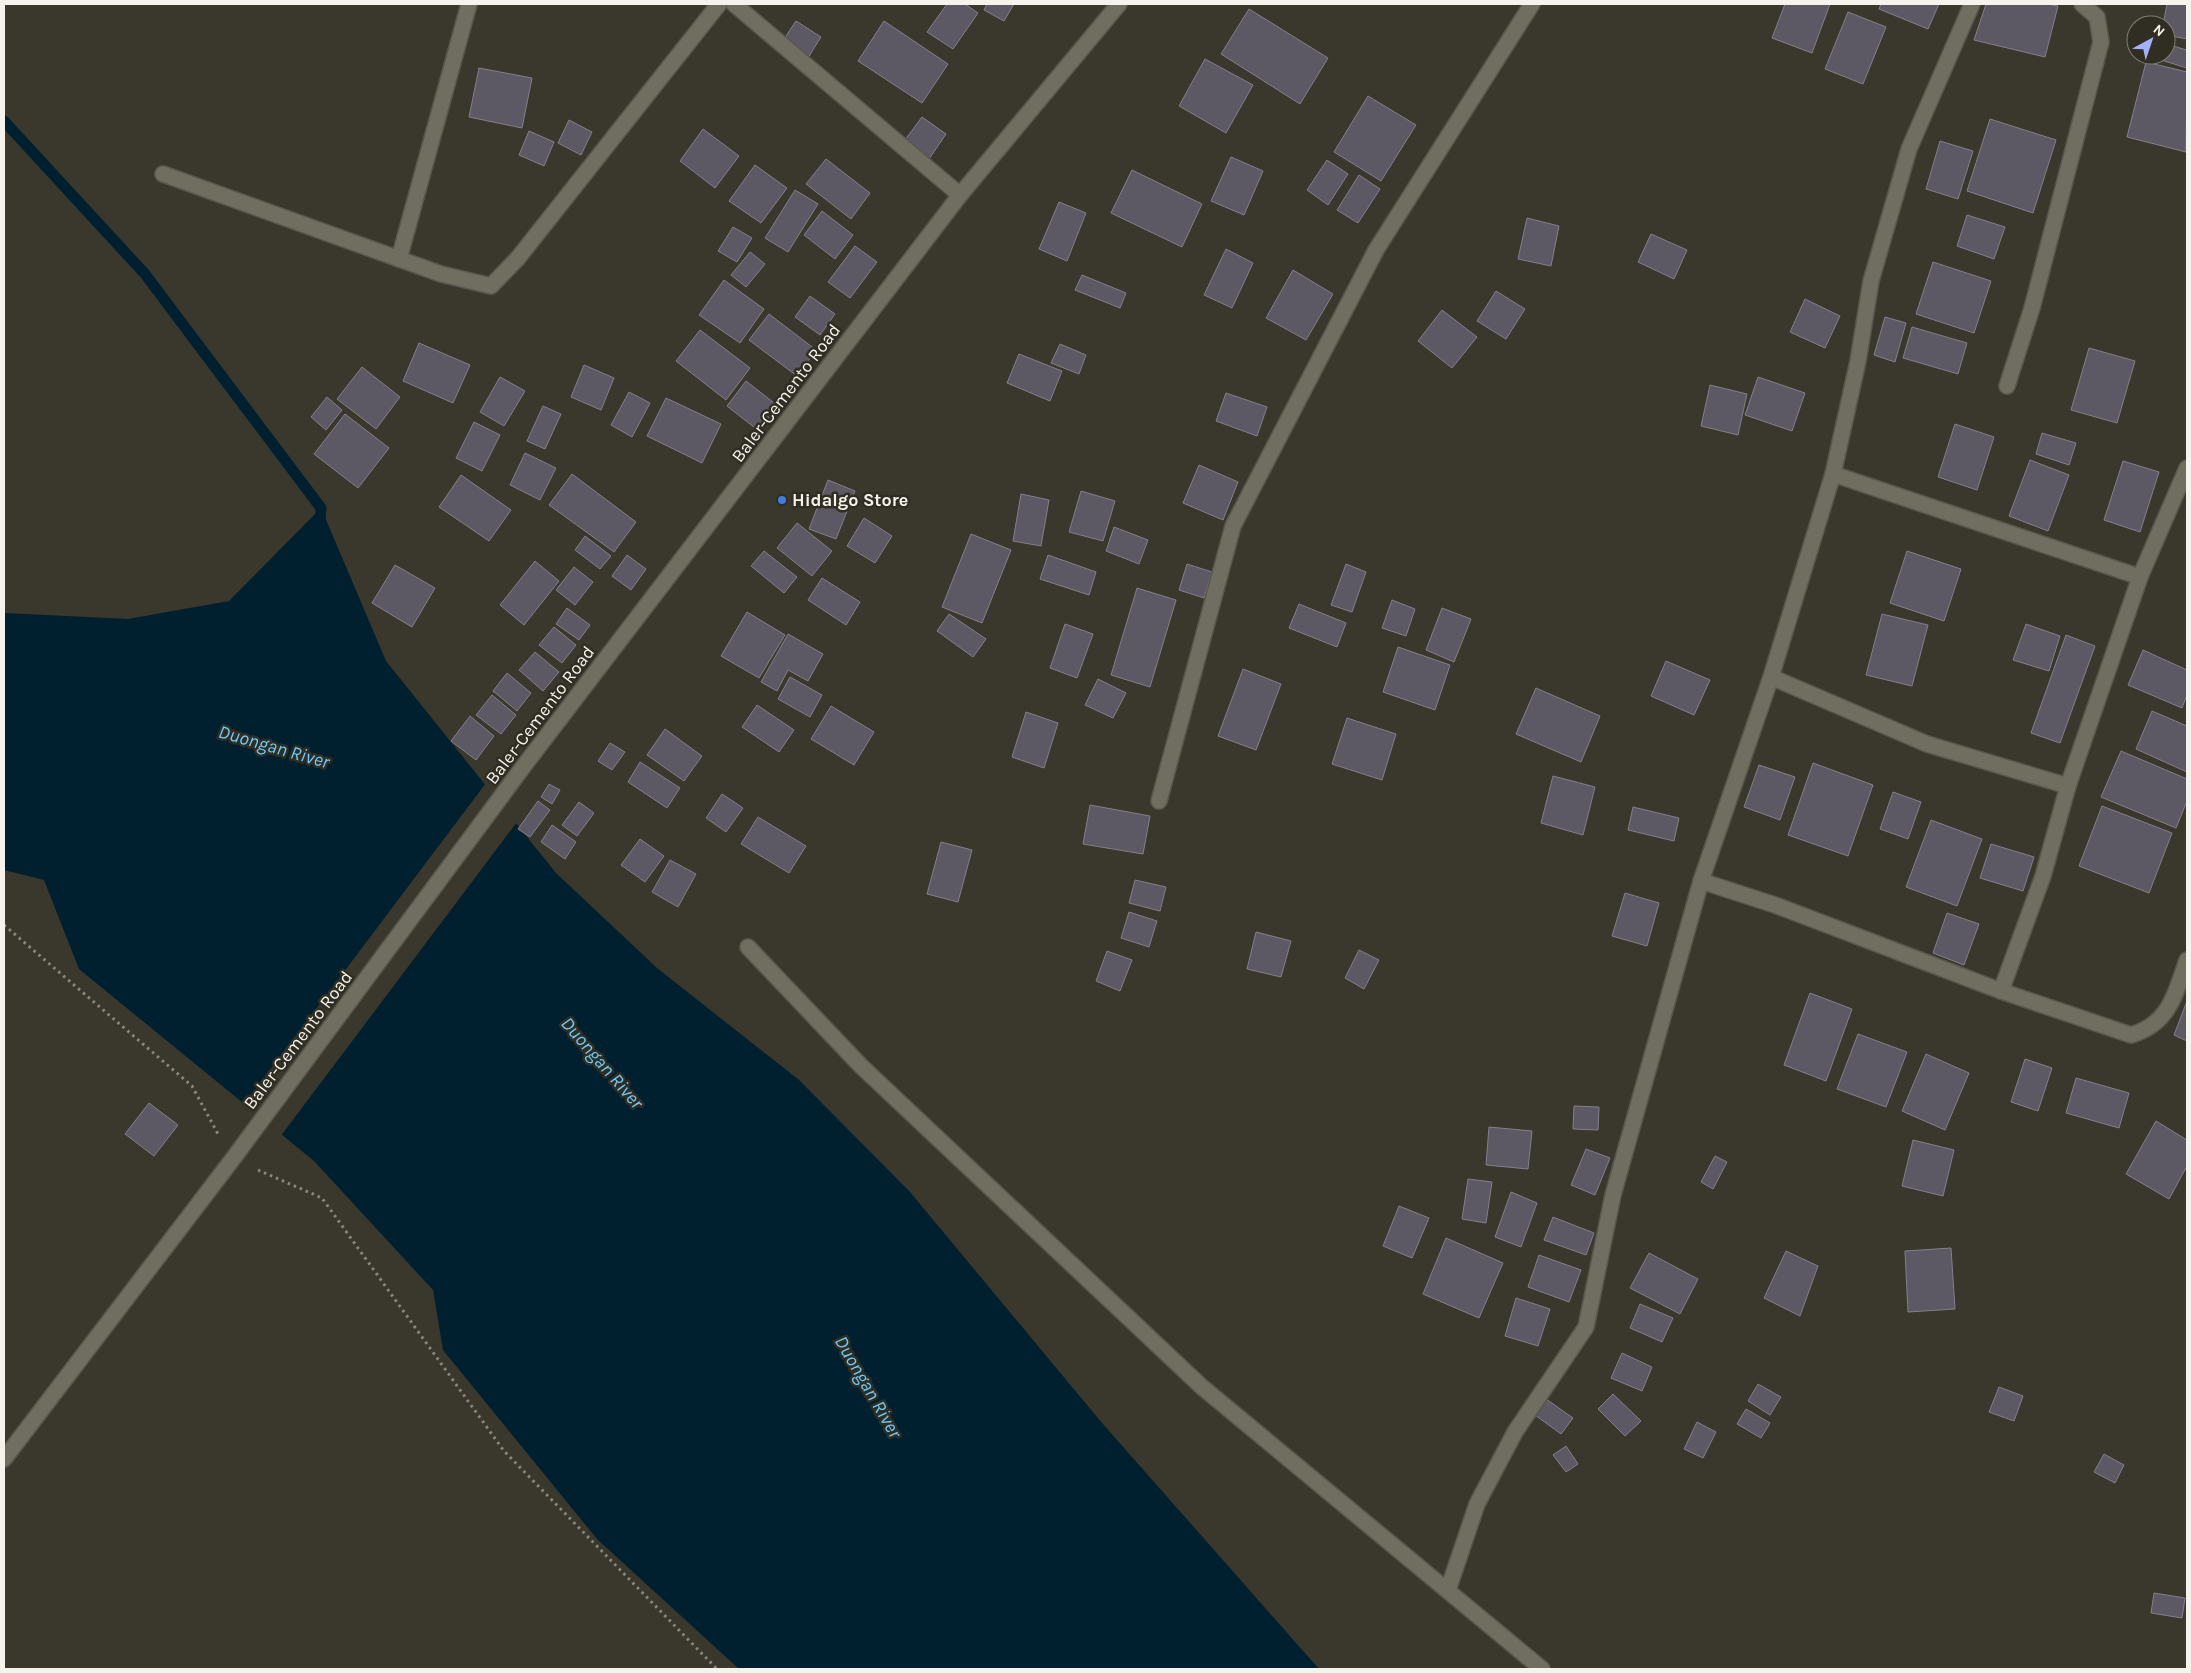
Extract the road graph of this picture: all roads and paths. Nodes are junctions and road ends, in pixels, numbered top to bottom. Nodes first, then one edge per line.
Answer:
1 (469, 4) edge
2 (719, 4) edge
3 (734, 4) edge
4 (1119, 4) edge
5 (1532, 4) edge
6 (1972, 4) edge
7 (2082, 4) edge
8 (164, 174) dead end
9 (960, 195) junction
10 (399, 259) junction
11 (2007, 386) dead end
12 (2187, 468) edge
13 (1833, 474) junction
14 (2140, 577) junction
15 (1771, 677) junction
16 (2068, 786) junction
17 (1159, 801) dead end
18 (1700, 881) junction
19 (4, 925) edge
20 (748, 947) dead end
21 (2187, 960) edge
22 (2002, 991) junction
23 (232, 1160) junction
24 (4, 1459) edge
25 (1448, 1590) junction
26 (717, 1669) edge
27 (1542, 1669) edge

1 - 10 street
2 - 10 street
3 - 9 street
4 - 9 street, Baler-Cemento Road
5 - 17 street
6 - 13 street
7 - 11 street
8 - 10 street
9 - 23 street, Baler-Cemento Road
12 - 14 street
13 - 14 street
13 - 15 street
14 - 16 street
15 - 16 street
15 - 18 street
16 - 22 street
18 - 22 street
18 - 25 street
19 - 23 path
20 - 25 street
21 - 22 street
23 - 24 street, Baler-Cemento Road
23 - 26 path
25 - 27 street

